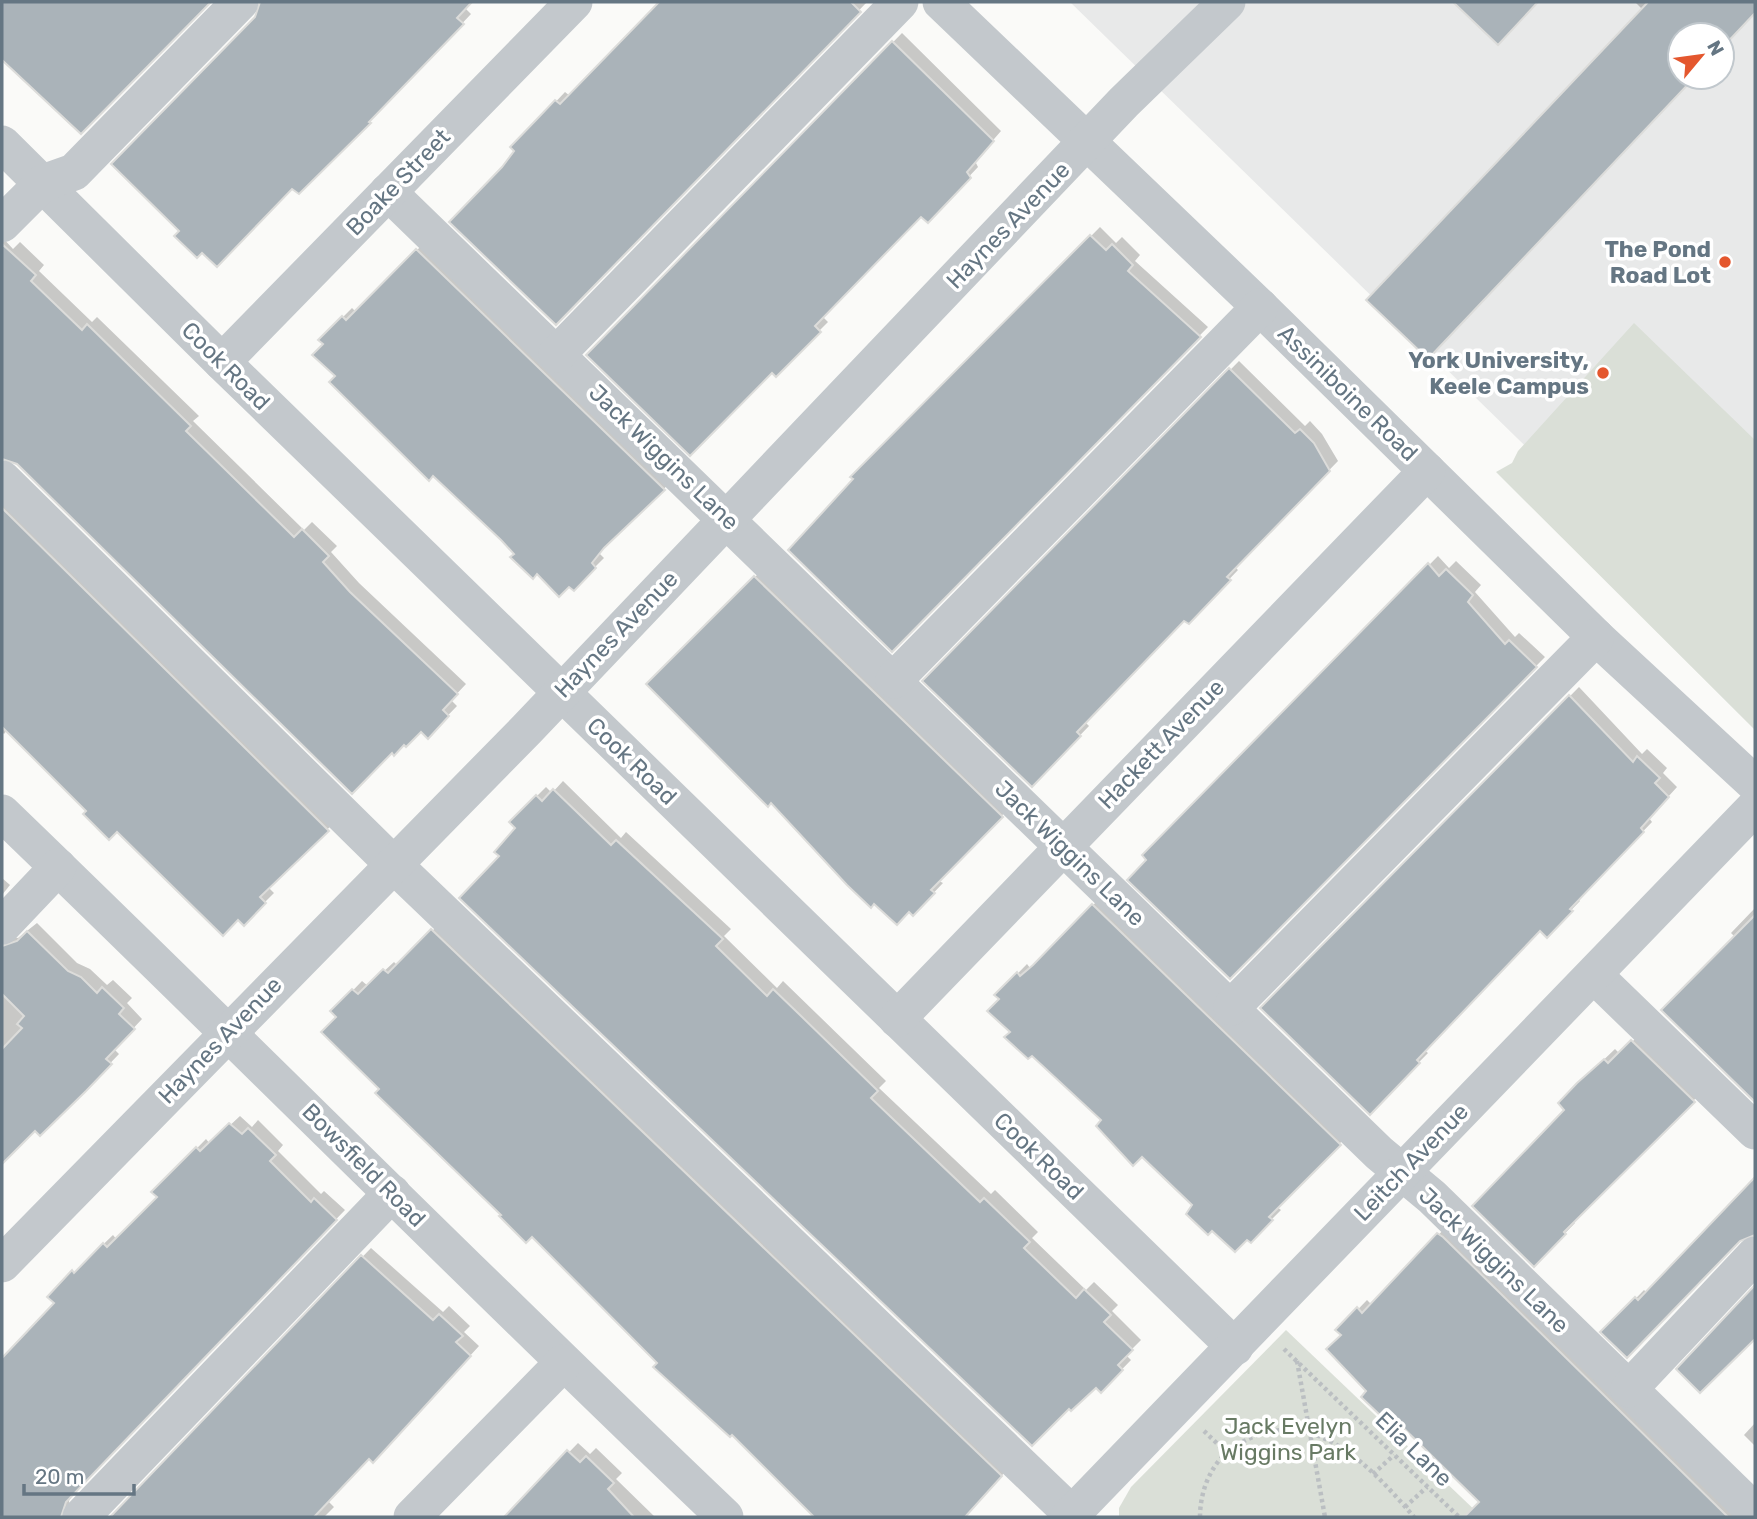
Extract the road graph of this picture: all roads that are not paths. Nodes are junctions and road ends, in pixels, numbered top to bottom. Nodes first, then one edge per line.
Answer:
1 (240, 2) edge
2 (574, 2) edge
3 (900, 2) edge
4 (941, 2) edge
5 (1227, 2) edge
6 (1088, 142) junction
7 (2, 144) edge
8 (43, 183) junction
9 (388, 191) junction
10 (2, 223) edge
11 (1260, 307) junction
12 (557, 354) junction
13 (222, 362) junction
14 (1427, 471) junction
15 (2, 480) edge
16 (727, 518) junction
17 (1596, 637) junction
18 (894, 680) junction
19 (561, 692) junction
20 (1755, 784) edge
21 (1755, 807) edge
22 (2, 813) edge
23 (1061, 846) junction
24 (393, 863) junction
25 (58, 867) junction
26 (2, 926) edge
27 (1595, 976) junction
28 (1232, 1007) junction
29 (897, 1019) junction
30 (229, 1031) junction
31 (1755, 1131) edge
32 (1400, 1173) junction
33 (392, 1193) junction
34 (1755, 1255) edge
35 (2, 1264) edge
36 (1235, 1347) junction
37 (563, 1363) junction
38 (1629, 1389) junction
39 (1755, 1512) edge
40 (1072, 1516) edge
41 (81, 1517) edge
42 (412, 1517) edge
43 (725, 1517) edge

1 - 8 street
2 - 9 street, Boake Street
3 - 12 street
4 - 6 street, Assiniboine Road
5 - 6 street, Haynes Avenue
6 - 11 street, Assiniboine Road
6 - 16 street, Haynes Avenue
7 - 8 street, Cook Road
8 - 10 street
8 - 13 street, Cook Road
9 - 12 street, Jack Wiggins Lane
9 - 13 street, Boake Street
11 - 14 street, Assiniboine Road
11 - 18 street
12 - 16 street, Jack Wiggins Lane
13 - 19 street, Cook Road
14 - 17 street, Assiniboine Road
14 - 23 street, Hackett Avenue
15 - 24 street
16 - 18 street, Jack Wiggins Lane
16 - 19 street, Haynes Avenue
17 - 20 street, Assiniboine Road
17 - 28 street
18 - 23 street, Jack Wiggins Lane
19 - 24 street, Haynes Avenue
19 - 29 street, Cook Road
21 - 27 street, Leitch Avenue
22 - 25 street, Bowsfield Road
23 - 28 street, Jack Wiggins Lane
23 - 29 street, Hackett Avenue
24 - 30 street, Haynes Avenue
24 - 40 street
25 - 26 street
25 - 30 street, Bowsfield Road
27 - 31 street
27 - 32 street, Leitch Avenue
28 - 32 street, Jack Wiggins Lane
29 - 36 street, Cook Road
30 - 33 street, Bowsfield Road
30 - 35 street, Haynes Avenue
32 - 36 street, Leitch Avenue
32 - 38 street, Jack Wiggins Lane
33 - 37 street, Bowsfield Road
33 - 41 street
34 - 38 street
36 - 40 street, Leitch Avenue
37 - 42 street
37 - 43 street, Bowsfield Road
38 - 39 street, Jack Wiggins Lane

